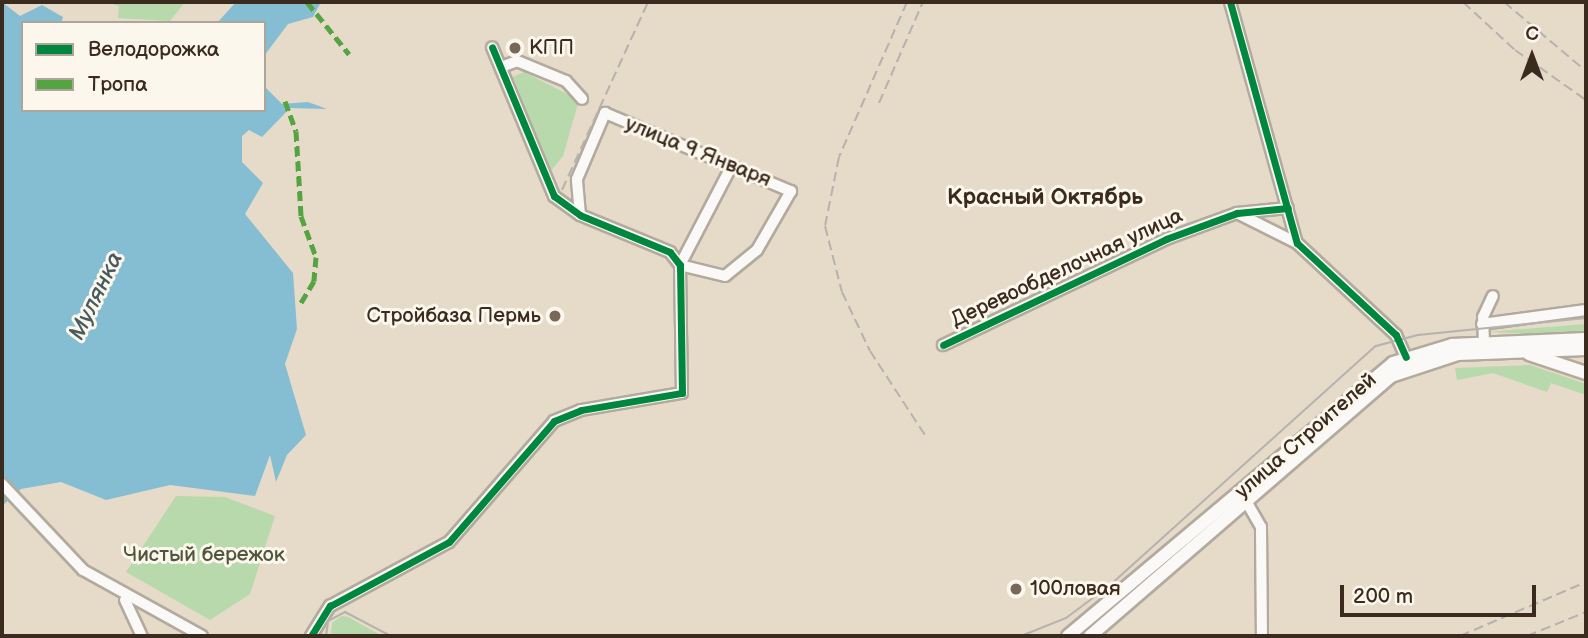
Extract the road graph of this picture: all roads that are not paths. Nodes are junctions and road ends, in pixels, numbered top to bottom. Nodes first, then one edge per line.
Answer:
1 (1230, 2) edge
2 (492, 47) dead end
3 (504, 66) junction
4 (582, 99) dead end
5 (730, 169) junction
6 (1288, 208) junction
7 (1237, 213) junction
8 (580, 215) junction
9 (1297, 243) junction
10 (680, 265) junction
11 (1493, 296) dead end
12 (1586, 310) edge
13 (1482, 324) junction
14 (1586, 340) edge
15 (1484, 343) junction
16 (943, 345) dead end
17 (1586, 349) edge
18 (1519, 351) junction
19 (1408, 362) junction
20 (1586, 373) edge
21 (2, 484) edge
22 (1246, 500) junction
23 (108, 586) junction
24 (142, 636) edge
25 (202, 636) edge
26 (312, 636) edge
27 (1068, 636) edge
28 (1090, 636) edge
29 (1262, 636) edge

1 - 6 street
2 - 3 street
3 - 4 street
3 - 8 street
5 - 8 street, улица 9 Января
5 - 10 street
5 - 10 street, улица 9 Января
6 - 7 street, Деревообделочная улица
6 - 9 street
7 - 9 street
7 - 16 street, Деревообделочная улица
8 - 10 street
9 - 19 street
10 - 26 street
11 - 13 street
12 - 13 street
13 - 15 street
14 - 15 main road, улица Строителей
15 - 19 main road, улица Строителей
17 - 18 main road, улица Строителей
18 - 19 main road, улица Строителей
18 - 20 main road
19 - 22 main road, улица Строителей
19 - 27 main road, улица Строителей
21 - 23 street
22 - 28 main road, улица Строителей
22 - 29 street
23 - 24 street
23 - 25 street

